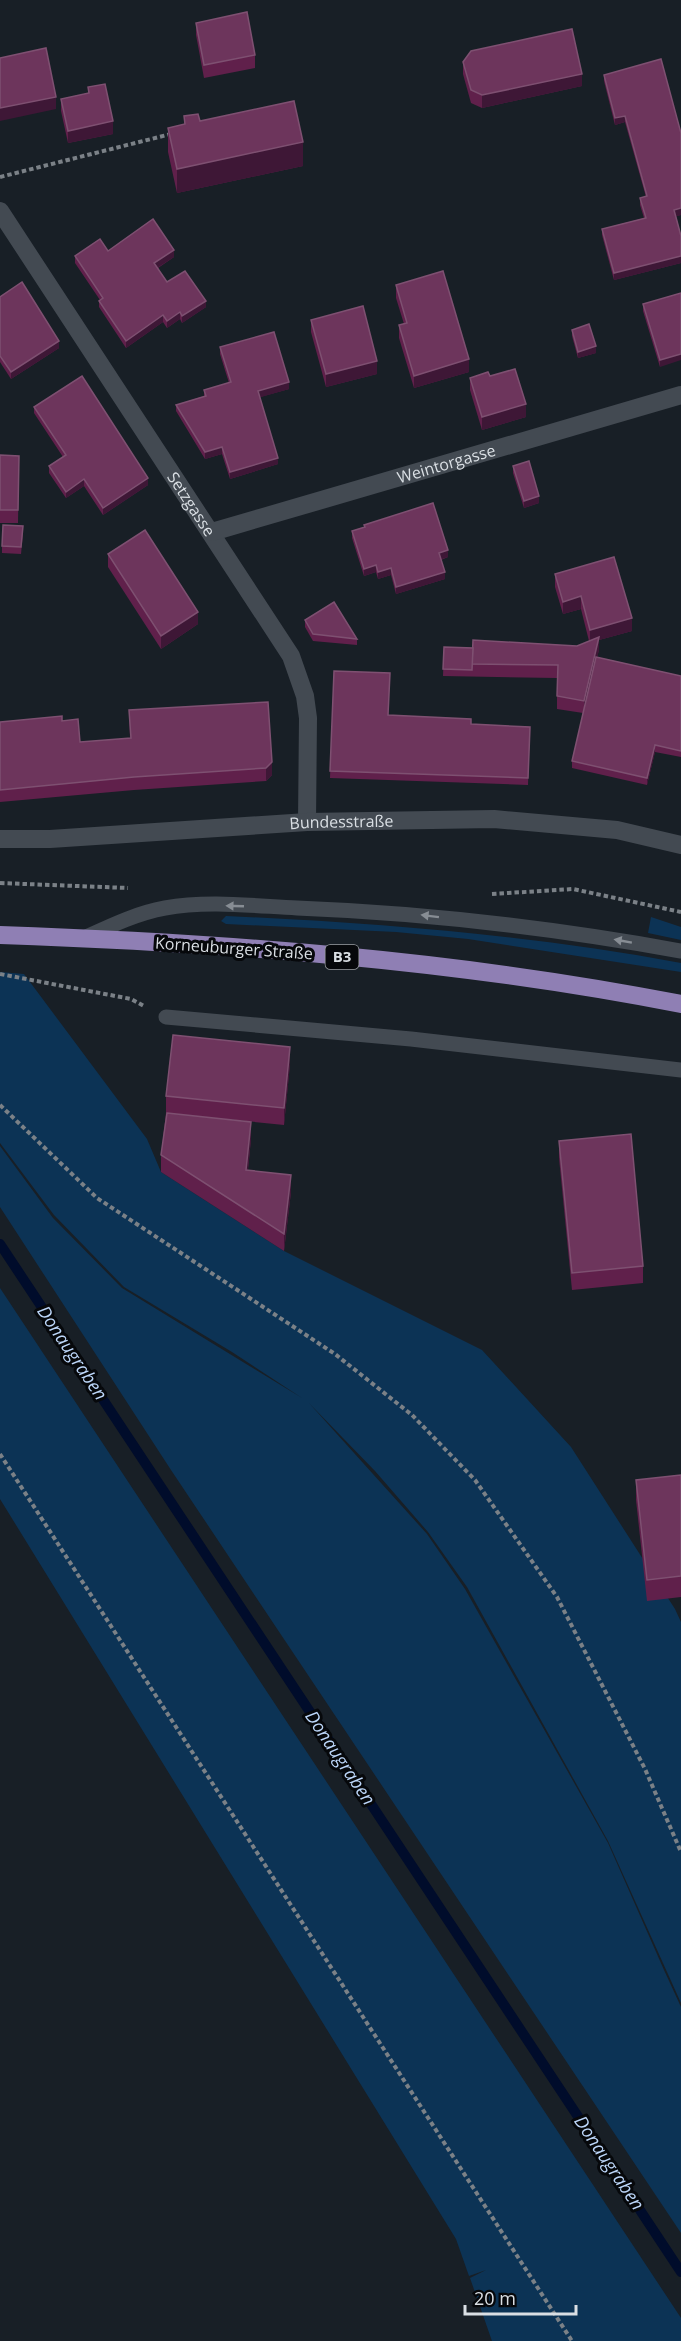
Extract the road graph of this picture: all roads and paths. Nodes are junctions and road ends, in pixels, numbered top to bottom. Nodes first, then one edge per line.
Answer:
1 (175, 134) edge
2 (0, 177) edge
3 (0, 211) edge
4 (681, 395) edge
5 (212, 532) junction
6 (307, 822) junction
7 (0, 839) edge
8 (681, 845) edge
9 (0, 935) edge
10 (84, 938) junction
11 (681, 951) edge
12 (0, 974) edge
13 (681, 1004) edge
14 (166, 1017) joint
15 (681, 1070) edge
16 (0, 1105) edge
17 (0, 1454) edge
18 (681, 1852) edge
19 (572, 2341) edge

1 - 2 path
3 - 5 street, Setzgasse
4 - 5 street, Weintorgasse
5 - 6 street, Setzgasse
6 - 7 street, Bundesstraße
6 - 8 street, Bundesstraße
9 - 10 main road, Korneuburger Straße / B3
11 -> 10 lane
10 - 13 main road, Korneuburger Straße / B3
12 - 14 path
14 - 15 lane
16 - 18 path
17 - 19 path

